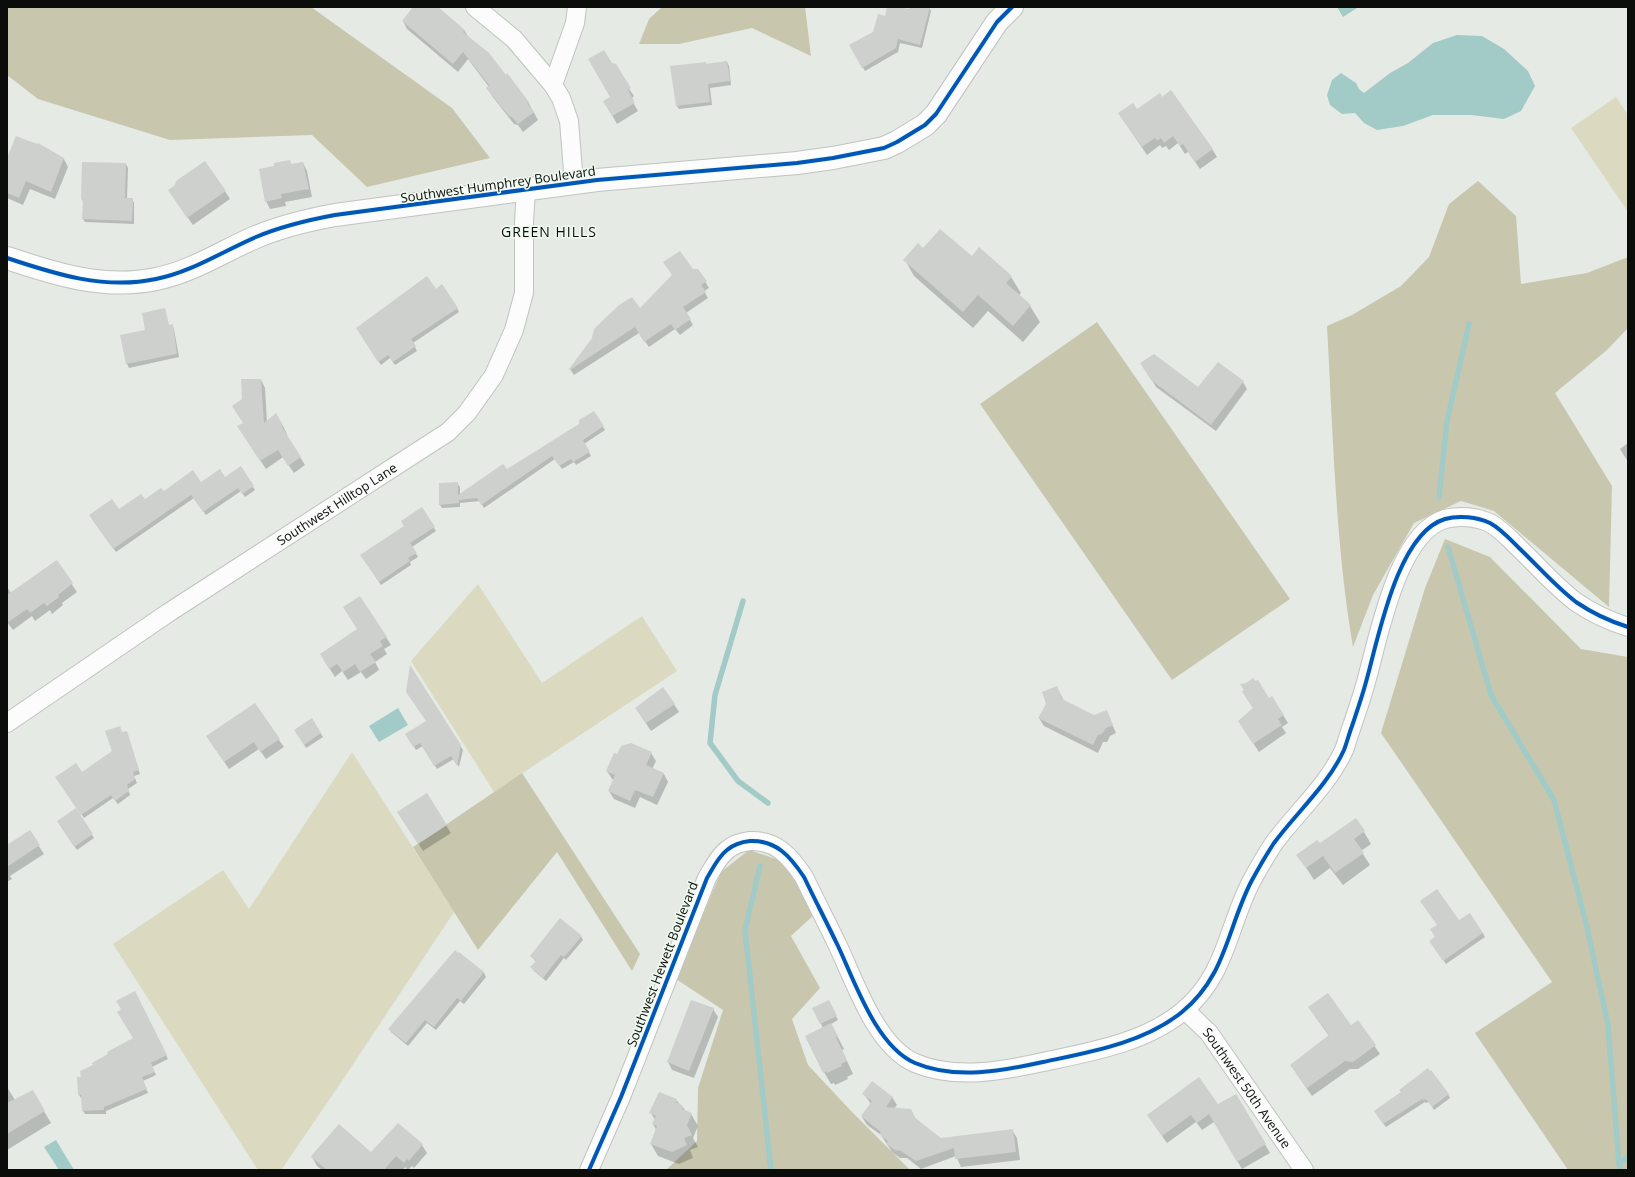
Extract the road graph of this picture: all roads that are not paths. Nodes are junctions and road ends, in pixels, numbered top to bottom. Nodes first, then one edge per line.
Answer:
1 (475, 7) edge
2 (577, 7) edge
3 (1000, 12) edge
4 (553, 84) junction
5 (574, 184) junction
6 (526, 190) junction
7 (7, 258) edge
8 (1628, 627) edge
9 (7, 723) edge
10 (1185, 1010) junction
11 (590, 1170) edge
12 (1304, 1170) edge

1 - 4 street
2 - 4 street
3 - 5 main road, Southwest Humphrey Boulevard
4 - 5 street
5 - 6 main road, Southwest Humphrey Boulevard
6 - 7 main road, Southwest Humphrey Boulevard
6 - 9 street, Southwest Hilltop Lane
8 - 10 street, Southwest Hewett Boulevard
10 - 11 street, Southwest Hewett Boulevard
10 - 12 street, Southwest 50th Avenue

